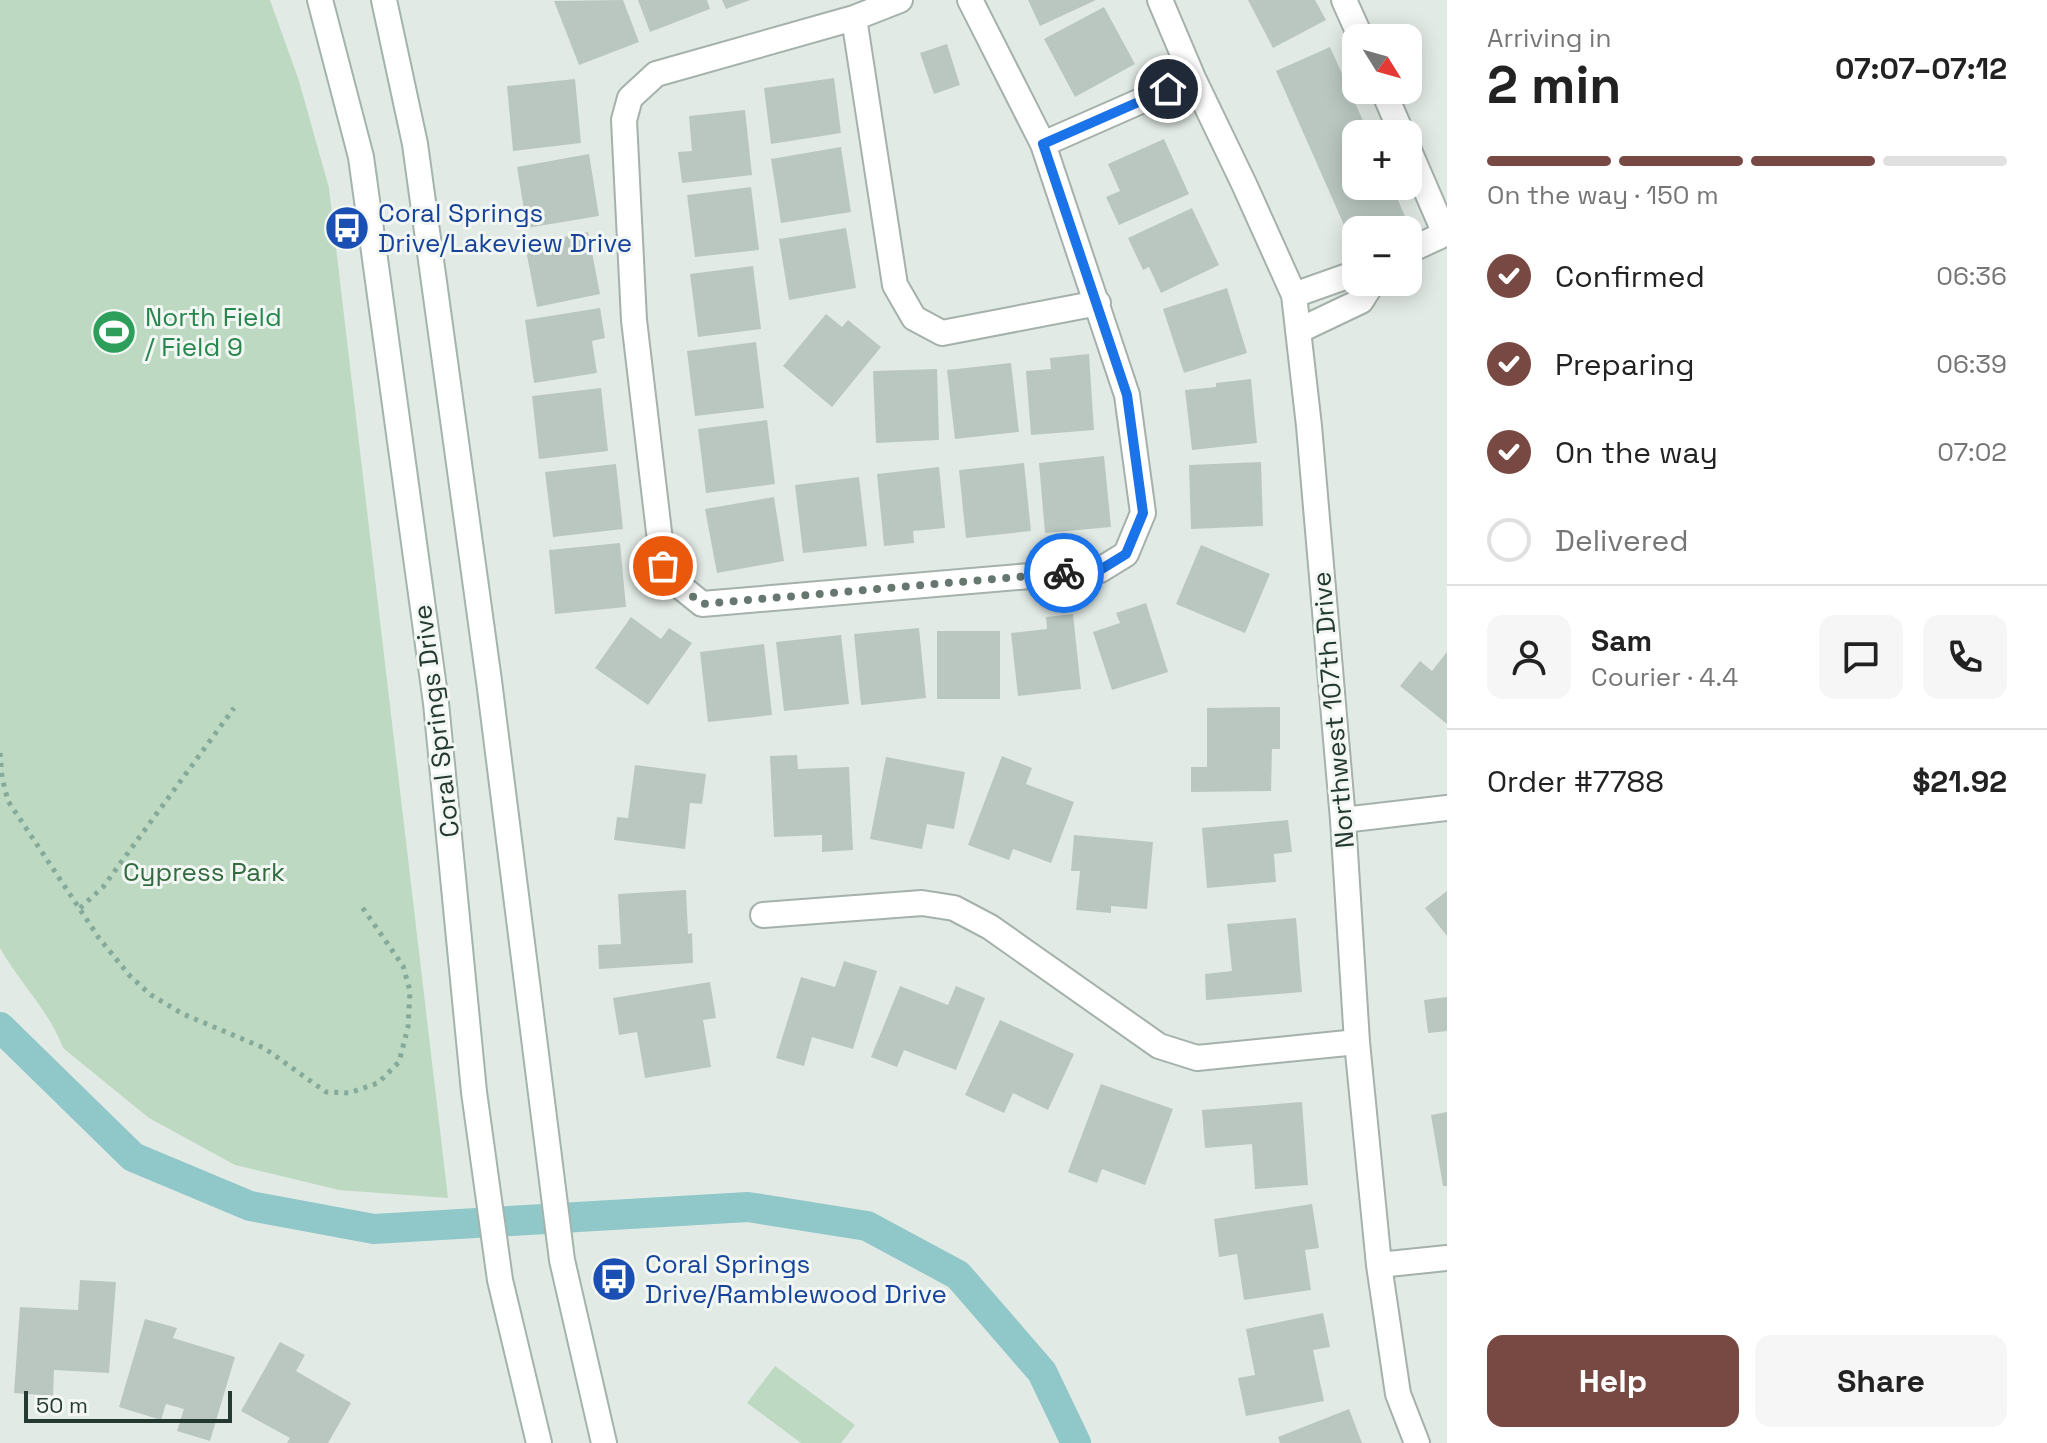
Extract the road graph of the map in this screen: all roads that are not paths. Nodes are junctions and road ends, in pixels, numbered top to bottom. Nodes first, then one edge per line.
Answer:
1 (322, 0) edge
2 (384, 0) edge
3 (900, 0) edge
4 (970, 0) edge
5 (1160, 0) edge
6 (1344, 0) edge
7 (854, 18) junction
8 (1355, 24) edge
9 (1193, 78) junction
10 (1043, 144) junction
11 (1422, 180) edge
12 (1446, 234) edge
13 (1422, 245) edge
14 (1342, 278) edge
15 (1294, 295) junction
16 (1364, 296) edge
17 (1098, 303) junction
18 (1298, 331) junction
19 (1447, 808) edge
20 (1343, 820) junction
21 (763, 915) dead end
22 (1357, 1042) junction
23 (1447, 1258) edge
24 (1379, 1265) junction
25 (539, 1443) edge
26 (604, 1443) edge
27 (1417, 1443) edge

1 - 25 street, Coral Springs Drive
2 - 26 street
3 - 7 street
4 - 10 street
5 - 9 street, Northwest 107th Drive
6 - 8 street
7 - 17 street
7 - 17 street
9 - 10 street
9 - 15 street, Northwest 107th Drive
10 - 17 street
11 - 12 street
12 - 13 street
14 - 15 street
15 - 18 street, Northwest 107th Drive
16 - 18 street
18 - 20 street, Northwest 107th Drive
19 - 20 street
20 - 22 street, Northwest 107th Drive
21 - 22 street
22 - 24 street, Northwest 107th Drive
23 - 24 street
24 - 27 street, Northwest 107th Drive

